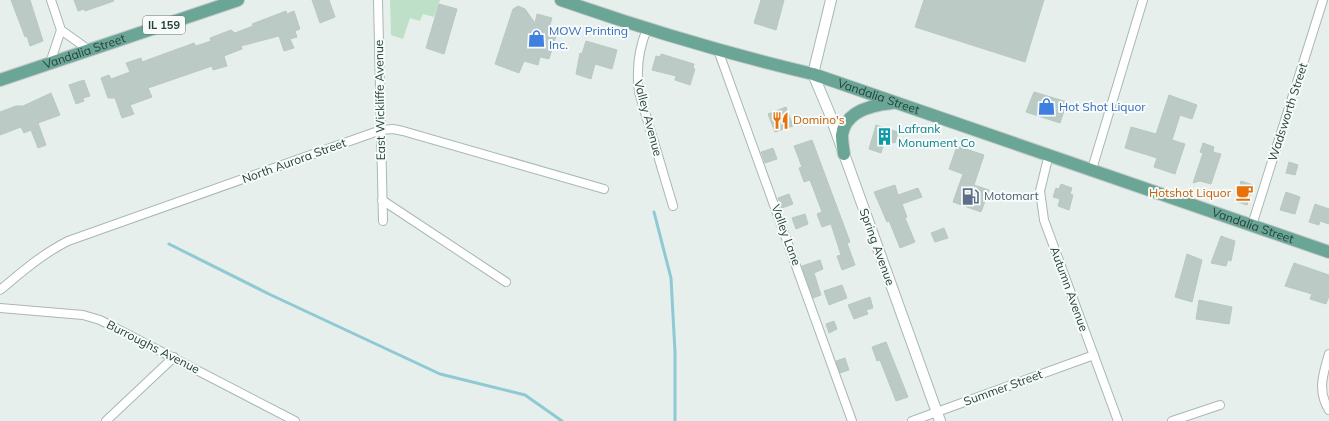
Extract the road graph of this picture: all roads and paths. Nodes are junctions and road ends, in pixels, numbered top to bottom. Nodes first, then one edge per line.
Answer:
1 (51, 0) edge
2 (238, 0) edge
3 (378, 0) edge
4 (561, 0) edge
5 (831, 0) edge
6 (1144, 0) edge
7 (1323, 0) edge
8 (647, 29) junction
9 (61, 30) junction
10 (90, 50) junction
11 (718, 50) junction
12 (50, 64) junction
13 (813, 74) junction
14 (0, 80) edge
15 (896, 103) junction
16 (381, 130) junction
17 (844, 154) junction
18 (1049, 154) junction
19 (1092, 169) junction
20 (604, 189) dead end
21 (382, 200) junction
22 (673, 206) dead end
23 (383, 221) dead end
24 (1252, 225) junction
25 (1329, 252) edge
26 (506, 282) dead end
27 (0, 290) edge
28 (0, 308) edge
29 (1329, 354) edge
30 (1094, 355) junction
31 (174, 357) junction
32 (1220, 405) dead end
33 (1329, 410) edge
34 (938, 416) edge
35 (106, 421) edge
36 (295, 421) edge
37 (852, 421) edge
38 (912, 421) edge
39 (1118, 421) edge
40 (1172, 421) edge

1 - 9 street
2 - 10 main road, Vandalia Street / IL 159
3 - 16 street, East Wickliffe Avenue
4 - 8 main road, Vandalia Street
5 - 13 street
6 - 19 street
7 - 24 street, Wadsworth Street
8 - 11 main road, Vandalia Street
8 - 22 street, Valley Avenue
9 - 10 street
9 - 12 street
10 - 12 main road, Vandalia Street / IL 159
11 - 13 main road, Vandalia Street
11 - 37 street, Valley Lane
12 - 14 main road, Vandalia Street / IL 159
13 - 15 main road, Vandalia Street
13 - 17 street, Spring Avenue
15 - 17 main road
15 - 18 main road, Vandalia Street
16 - 20 street, North Aurora Street
16 - 21 street, East Wickliffe Avenue
16 - 27 street, North Aurora Street
17 - 34 street, Spring Avenue
18 - 19 main road, Vandalia Street
18 - 30 street, Autumn Avenue
19 - 24 main road, Vandalia Street
21 - 23 street, East Wickliffe Avenue
21 - 26 street
24 - 25 main road, Vandalia Street
28 - 31 street, Burroughs Avenue
29 - 33 street
30 - 34 street, Summer Street
30 - 39 street, Autumn Avenue
31 - 35 street
31 - 36 street, Burroughs Avenue
32 - 40 street
34 - 38 street, Summer Street

